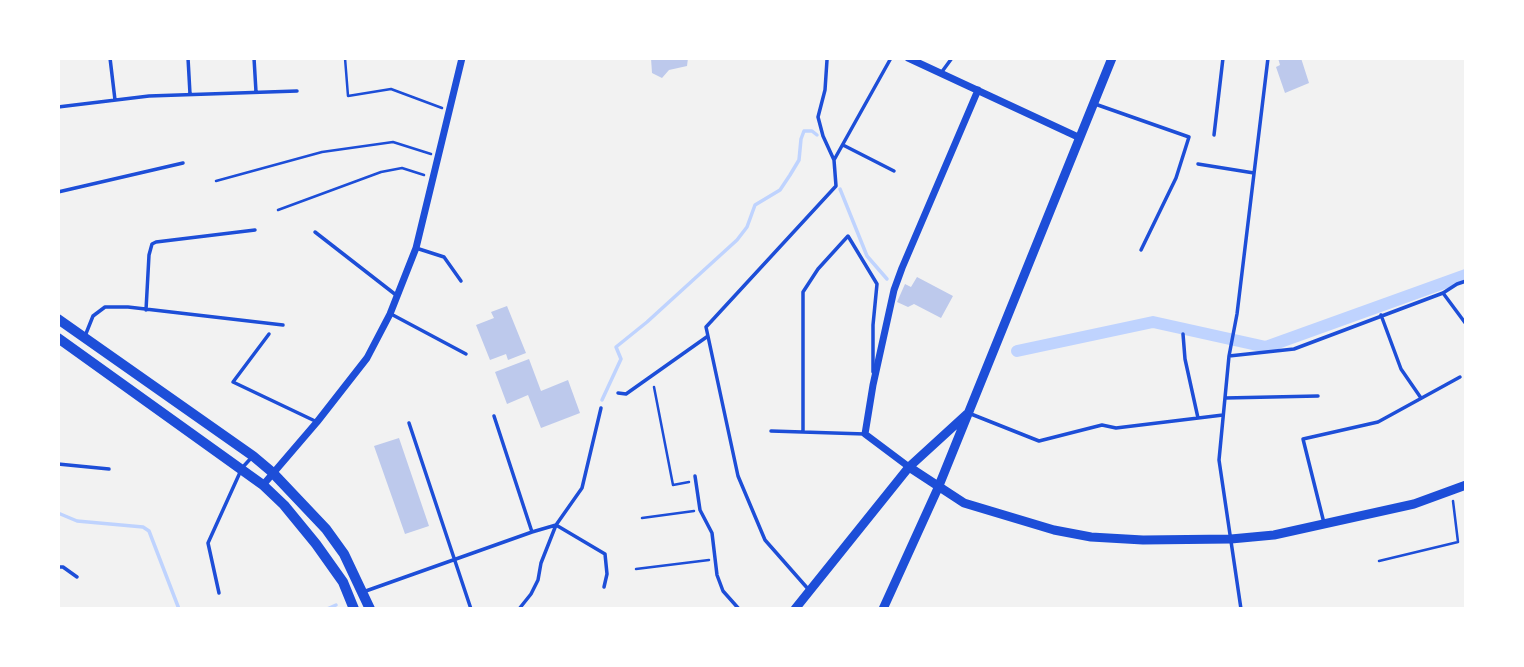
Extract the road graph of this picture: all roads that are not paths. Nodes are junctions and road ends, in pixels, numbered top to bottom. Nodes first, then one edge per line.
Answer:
1 (110, 58) edge
2 (188, 58) edge
3 (254, 58) edge
4 (462, 58) edge
5 (891, 58) edge
6 (908, 58) edge
7 (951, 58) edge
8 (1112, 58) edge
9 (1223, 58) edge
10 (1268, 58) edge
11 (827, 60) dead end
12 (941, 72) junction
13 (978, 89) junction
14 (296, 91) dead end
15 (256, 92) junction
16 (190, 94) junction
17 (115, 100) junction
18 (1093, 104) junction
19 (58, 107) edge
20 (1213, 135) dead end
21 (1078, 137) junction
22 (844, 145) junction
23 (834, 160) junction
24 (183, 163) dead end
25 (1198, 164) dead end
26 (894, 171) dead end
27 (1254, 173) junction
28 (58, 192) edge
29 (255, 230) dead end
30 (315, 232) dead end
31 (416, 248) junction
32 (1141, 250) dead end
33 (461, 281) dead end
34 (1466, 281) edge
35 (1443, 293) junction
36 (397, 296) junction
37 (146, 310) junction
38 (390, 314) junction
39 (1381, 315) junction
40 (58, 319) edge
41 (1466, 324) edge
42 (283, 325) dead end
43 (269, 334) dead end
44 (1182, 334) dead end
45 (708, 336) junction
46 (58, 338) edge
47 (85, 338) junction
48 (467, 354) dead end
49 (1229, 356) junction
50 (1460, 377) dead end
51 (873, 385) junction
52 (618, 393) dead end
53 (1318, 396) dead end
54 (1224, 398) junction
55 (1421, 398) junction
56 (601, 408) dead end
57 (969, 413) junction
58 (1223, 415) junction
59 (494, 416) dead end
60 (1198, 418) junction
61 (317, 422) junction
62 (409, 423) dead end
63 (771, 431) dead end
64 (803, 432) junction
65 (865, 434) junction
66 (253, 456) junction
67 (58, 464) edge
68 (909, 467) junction
69 (242, 468) junction
70 (109, 469) dead end
71 (272, 472) junction
72 (695, 478) road end
73 (263, 485) junction
74 (1466, 485) edge
75 (938, 488) junction
76 (556, 525) junction
77 (1324, 526) junction
78 (532, 532) junction
79 (1231, 539) junction
80 (454, 558) junction
81 (58, 567) edge
82 (77, 577) dead end
83 (604, 587) dead end
84 (810, 591) junction
85 (363, 592) junction
86 (219, 593) dead end
87 (354, 609) edge
88 (370, 609) edge
89 (471, 609) edge
90 (519, 609) edge
91 (739, 609) edge
92 (795, 609) edge
93 (883, 609) edge
94 (1241, 609) edge

1 - 17 lane
2 - 16 lane
3 - 15 lane
4 - 31 street
5 - 22 lane
6 - 12 street
7 - 12 lane
8 - 18 street
9 - 20 lane
10 - 27 lane
11 - 23 lane
12 - 13 street
13 - 21 street
13 - 51 street
14 - 15 lane
15 - 16 lane
16 - 17 lane
17 - 19 lane
18 - 21 street
18 - 32 lane
21 - 57 street
22 - 23 lane
22 - 26 lane
23 - 45 lane
24 - 28 lane
25 - 27 lane
27 - 49 lane
29 - 37 lane
30 - 36 lane
31 - 33 lane
31 - 36 street
34 - 35 lane
35 - 39 lane
35 - 41 lane
36 - 38 street
37 - 42 lane
37 - 47 lane
38 - 48 lane
38 - 61 street
39 - 49 lane
39 - 55 lane
40 - 47 main road
43 - 61 lane
44 - 60 lane
45 - 52 lane
45 - 84 lane
46 - 69 main road
47 - 66 main road
49 - 54 lane
50 - 55 lane
51 - 64 lane
51 - 65 street
53 - 54 lane
54 - 58 lane
55 - 77 lane
56 - 76 lane
57 - 60 lane
57 - 68 street
57 - 75 street
58 - 60 lane
58 - 79 lane
59 - 78 lane
61 - 71 street
62 - 80 lane
63 - 64 lane
64 - 65 lane
65 - 68 street
66 - 69 lane
66 - 71 main road
67 - 70 lane
68 - 75 street
68 - 84 street
69 - 73 main road
69 - 86 lane
71 - 73 street
71 - 85 main road
72 - 91 lane
73 - 87 main road
74 - 77 street
75 - 79 street
75 - 93 street
76 - 78 lane
76 - 83 lane
76 - 90 lane
77 - 79 street
78 - 80 lane
79 - 94 lane
80 - 85 lane
80 - 89 lane
81 - 82 lane
84 - 92 street
85 - 88 main road

